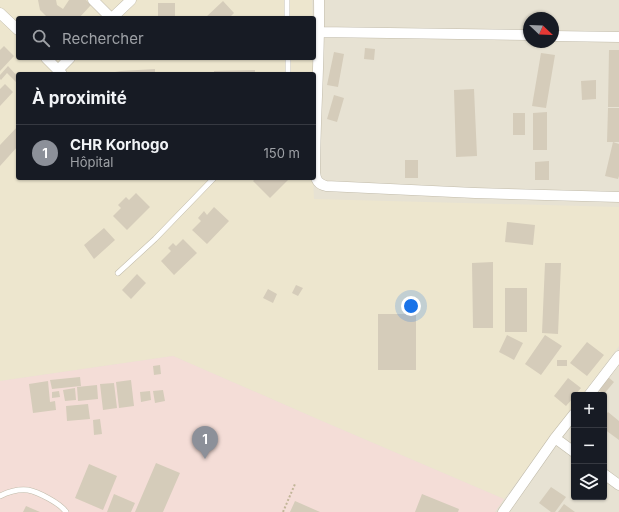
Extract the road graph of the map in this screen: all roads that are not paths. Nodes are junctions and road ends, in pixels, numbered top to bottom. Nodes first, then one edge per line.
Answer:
1 (93, 0) edge
2 (131, 0) edge
3 (287, 0) edge
4 (319, 0) edge
5 (0, 13) edge
6 (109, 16) edge
7 (113, 16) edge
8 (287, 16) edge
9 (16, 28) edge
10 (317, 32) edge
11 (523, 35) edge
12 (559, 36) edge
13 (619, 37) edge
14 (48, 60) edge
15 (69, 60) edge
16 (288, 60) edge
17 (60, 72) edge
18 (288, 72) edge
19 (316, 87) edge
20 (316, 178) edge
21 (212, 180) edge
22 (619, 197) edge
23 (118, 273) dead end
24 (619, 356) edge
25 (591, 392) edge
26 (571, 418) edge
27 (555, 438) junction
28 (571, 450) edge
29 (607, 476) edge
30 (619, 485) edge
31 (0, 496) edge
32 (66, 512) edge
33 (503, 512) edge

1 - 6 street
2 - 7 street
3 - 8 lane
4 - 10 street
5 - 9 street
10 - 11 street
10 - 19 street
12 - 13 street
14 - 17 street
15 - 17 street
16 - 18 lane
20 - 22 street
21 - 23 lane
24 - 25 street
26 - 27 street
27 - 28 street
27 - 33 street
29 - 30 street
31 - 32 lane

